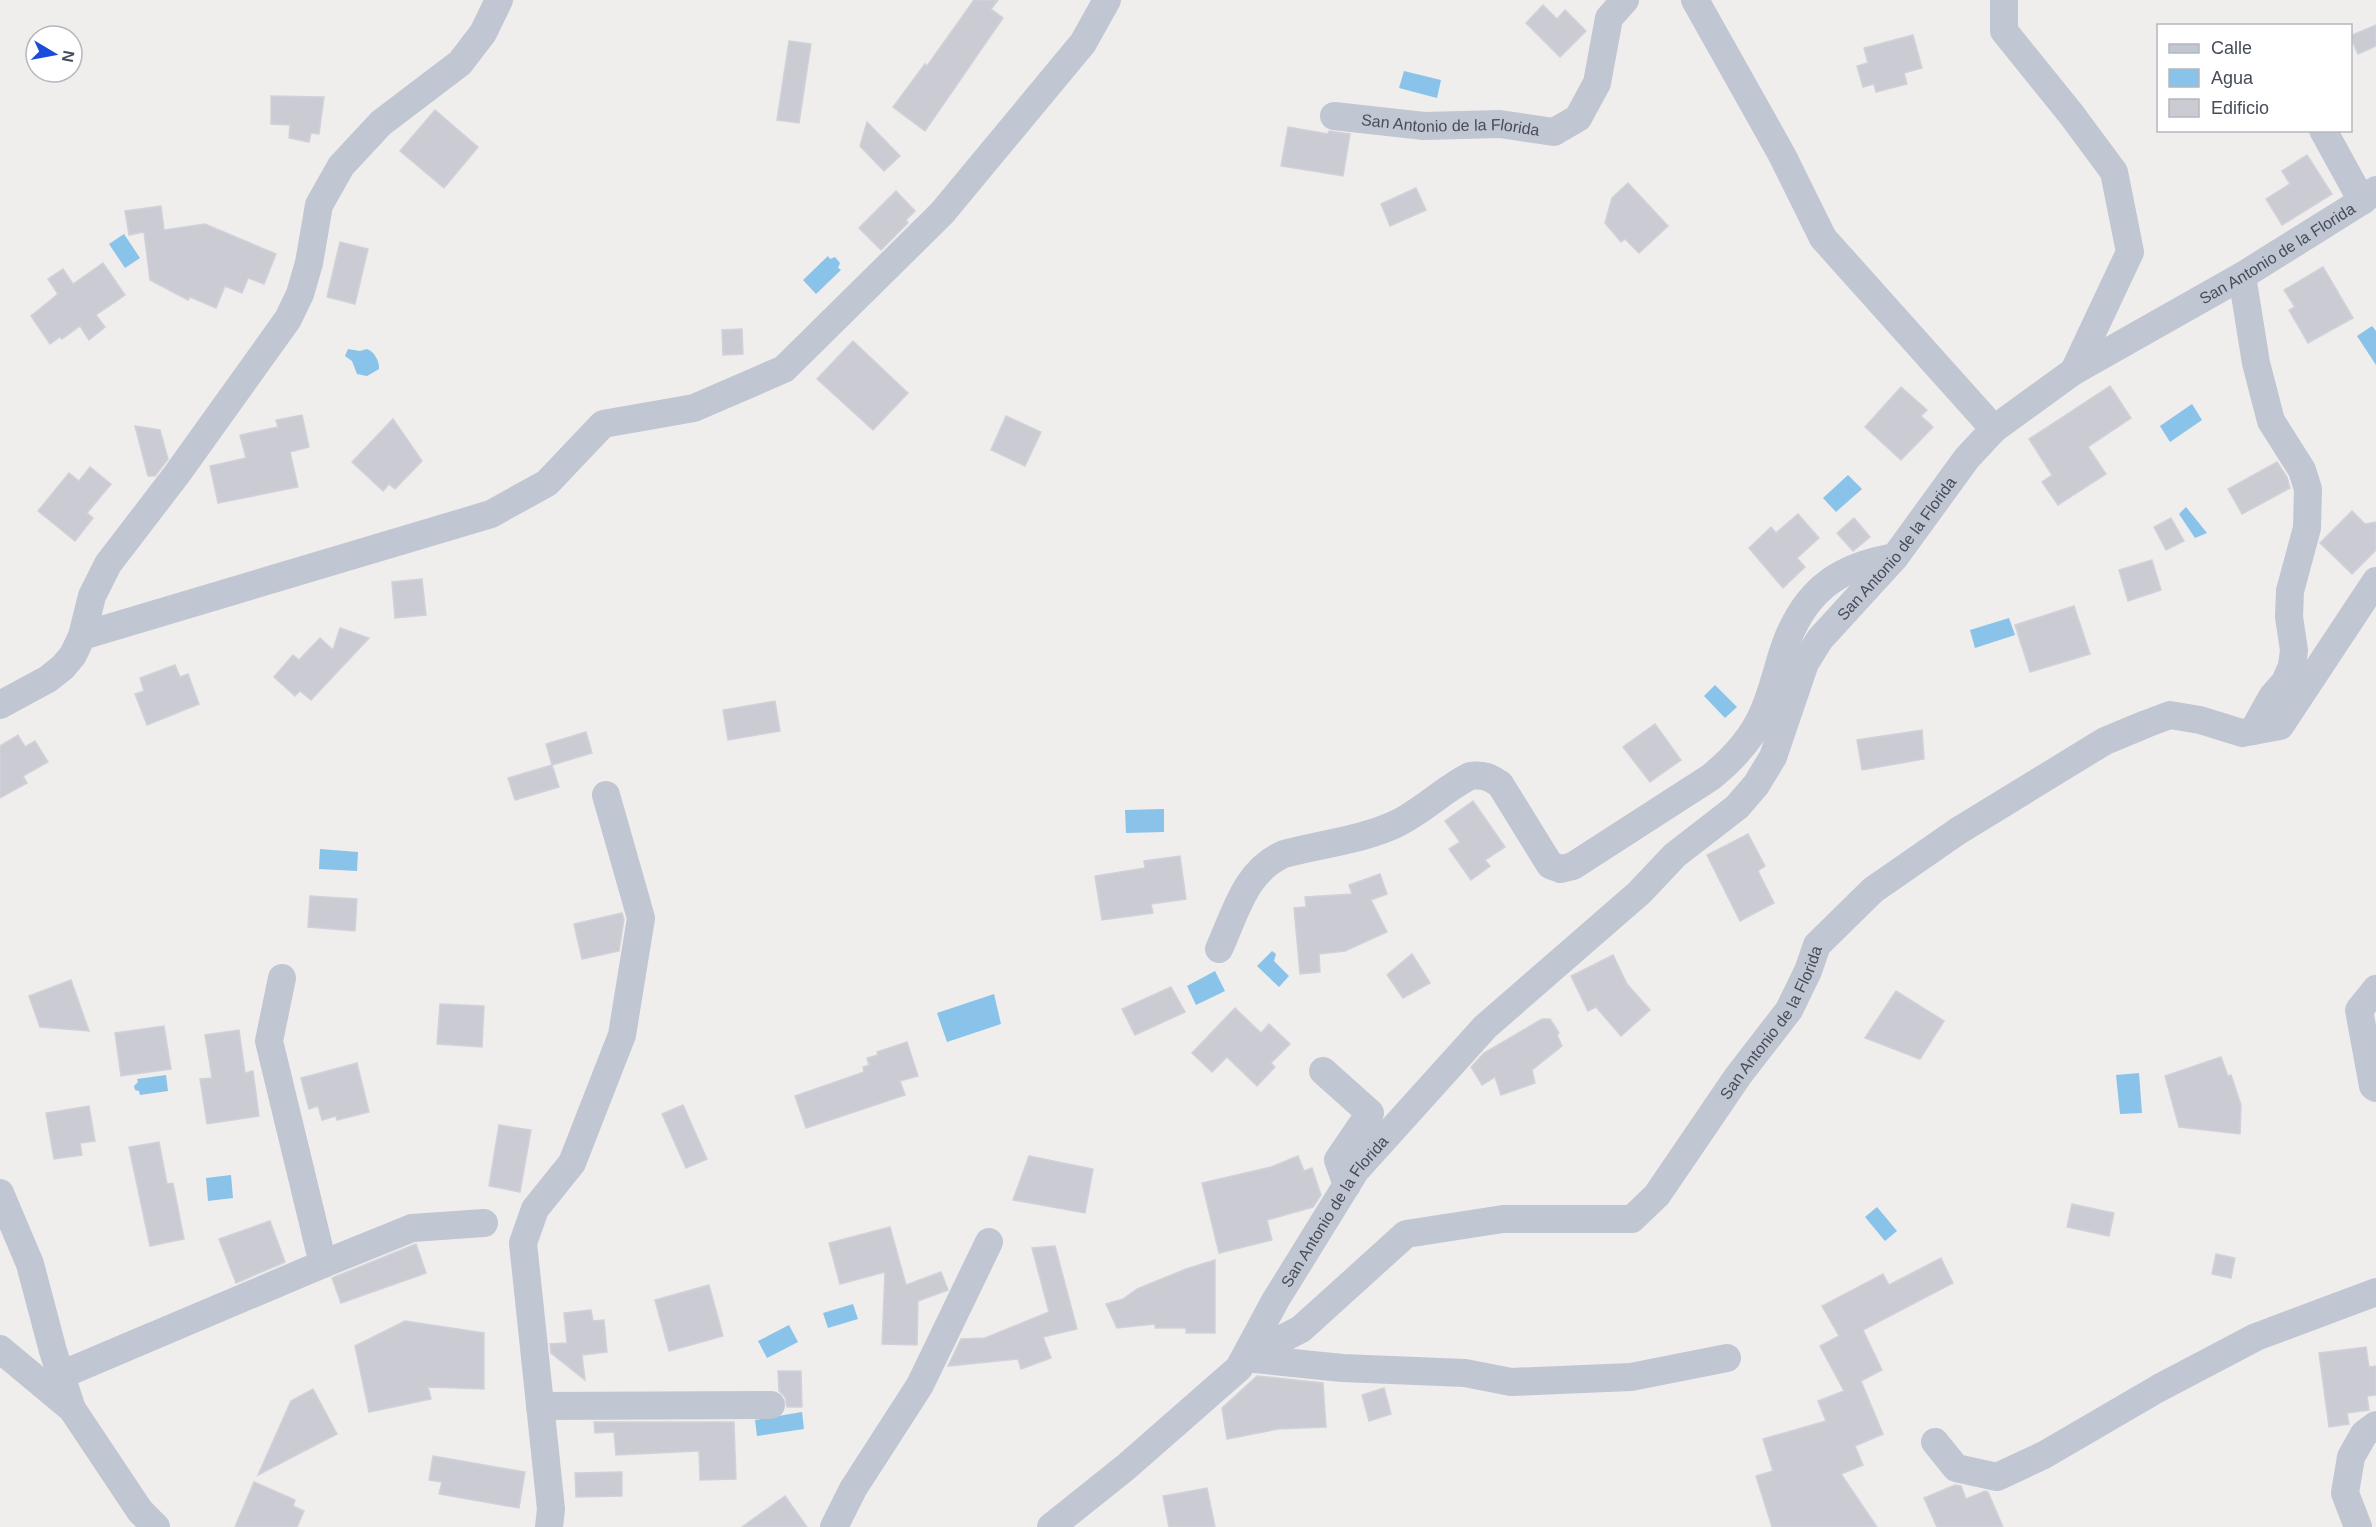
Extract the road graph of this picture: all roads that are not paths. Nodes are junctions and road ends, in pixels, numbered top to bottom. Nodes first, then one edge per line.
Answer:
1 (499, 0) edge
2 (1107, 0) edge
3 (1625, 0) edge
4 (1695, 0) edge
5 (2004, 0) edge
6 (1334, 116) dead end
7 (2325, 132) edge
8 (2369, 195) edge
9 (2242, 276) junction
10 (2074, 371) junction
11 (1994, 429) junction
12 (1895, 557) junction
13 (2376, 581) edge
14 (82, 636) junction
15 (0, 705) edge
16 (2253, 731) junction
17 (606, 795) dead end
18 (1220, 949) dead end
19 (282, 978) dead end
20 (2376, 989) edge
21 (1323, 1071) dead end
22 (2376, 1088) edge
23 (1347, 1185) junction
24 (0, 1193) edge
25 (484, 1223) dead end
26 (988, 1242) dead end
27 (323, 1264) junction
28 (2376, 1292) edge
29 (0, 1349) edge
30 (1245, 1358) junction
31 (1727, 1358) dead end
32 (61, 1375) junction
33 (771, 1405) dead end
34 (540, 1406) junction
35 (72, 1408) junction
36 (2376, 1425) edge
37 (1935, 1442) dead end
38 (156, 1527) edge
39 (549, 1527) edge
40 (834, 1527) edge
41 (1051, 1527) edge
42 (2358, 1527) edge

1 - 14 street
2 - 14 street
3 - 6 street, San Antonio de la Florida
4 - 11 street
5 - 10 street
7 - 8 street
8 - 9 street, San Antonio de la Florida
9 - 10 street, San Antonio de la Florida
9 - 16 street
10 - 11 street, San Antonio de la Florida
11 - 12 street, San Antonio de la Florida
12 - 18 street
12 - 23 street, San Antonio de la Florida
13 - 16 street, San Antonio de la Florida
14 - 15 street
16 - 30 street, San Antonio de la Florida
17 - 34 street
19 - 27 street
20 - 22 street
21 - 23 street
23 - 30 street, San Antonio de la Florida
24 - 32 street
25 - 27 street
26 - 40 street
27 - 32 street
28 - 37 street
29 - 35 street
30 - 31 street
30 - 41 street, San Antonio de la Florida
32 - 35 street
33 - 34 street
34 - 39 street
35 - 38 street
36 - 42 street

